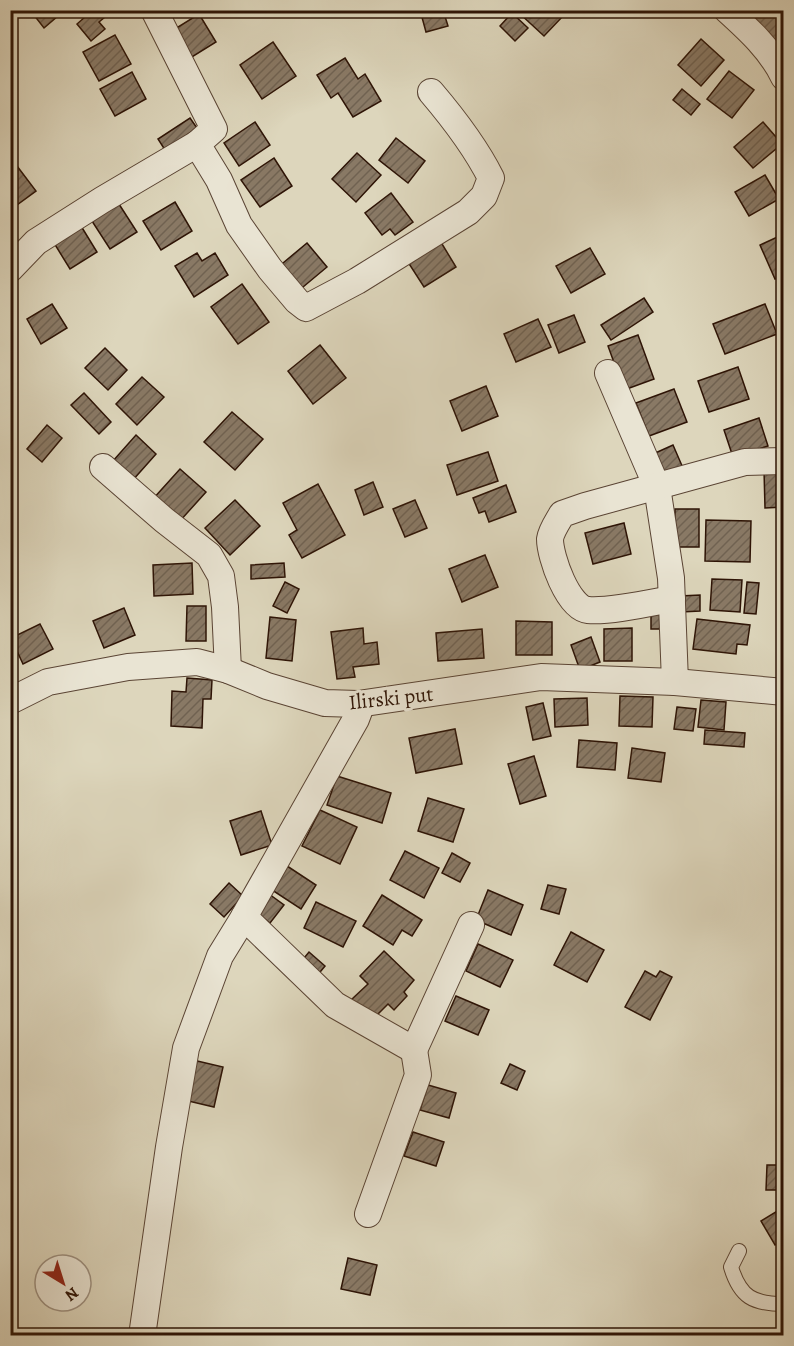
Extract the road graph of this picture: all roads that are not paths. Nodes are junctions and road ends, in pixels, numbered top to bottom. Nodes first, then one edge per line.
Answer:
1 (154, 10) edge
2 (727, 10) edge
3 (783, 77) edge
4 (431, 92) dead end
5 (197, 144) junction
6 (10, 268) edge
7 (608, 373) dead end
8 (783, 461) edge
9 (103, 467) dead end
10 (657, 487) junction
11 (672, 599) junction
12 (228, 670) junction
13 (675, 682) junction
14 (783, 692) edge
15 (10, 701) edge
16 (358, 704) junction
17 (244, 917) junction
18 (471, 925) dead end
19 (414, 1050) junction
20 (368, 1215) dead end
21 (739, 1251) dead end
22 (783, 1304) edge
23 (142, 1335) edge

1 - 5 street
2 - 3 street
4 - 5 street
5 - 6 street
7 - 10 street
8 - 10 street
9 - 12 street
10 - 11 street
10 - 11 street
11 - 13 street
12 - 15 street, Ilirski put
12 - 16 street, Ilirski put
13 - 14 street, Ilirski put
13 - 16 street, Ilirski put
16 - 17 street
17 - 19 street
17 - 23 street
18 - 19 street
19 - 20 street
21 - 22 lane

